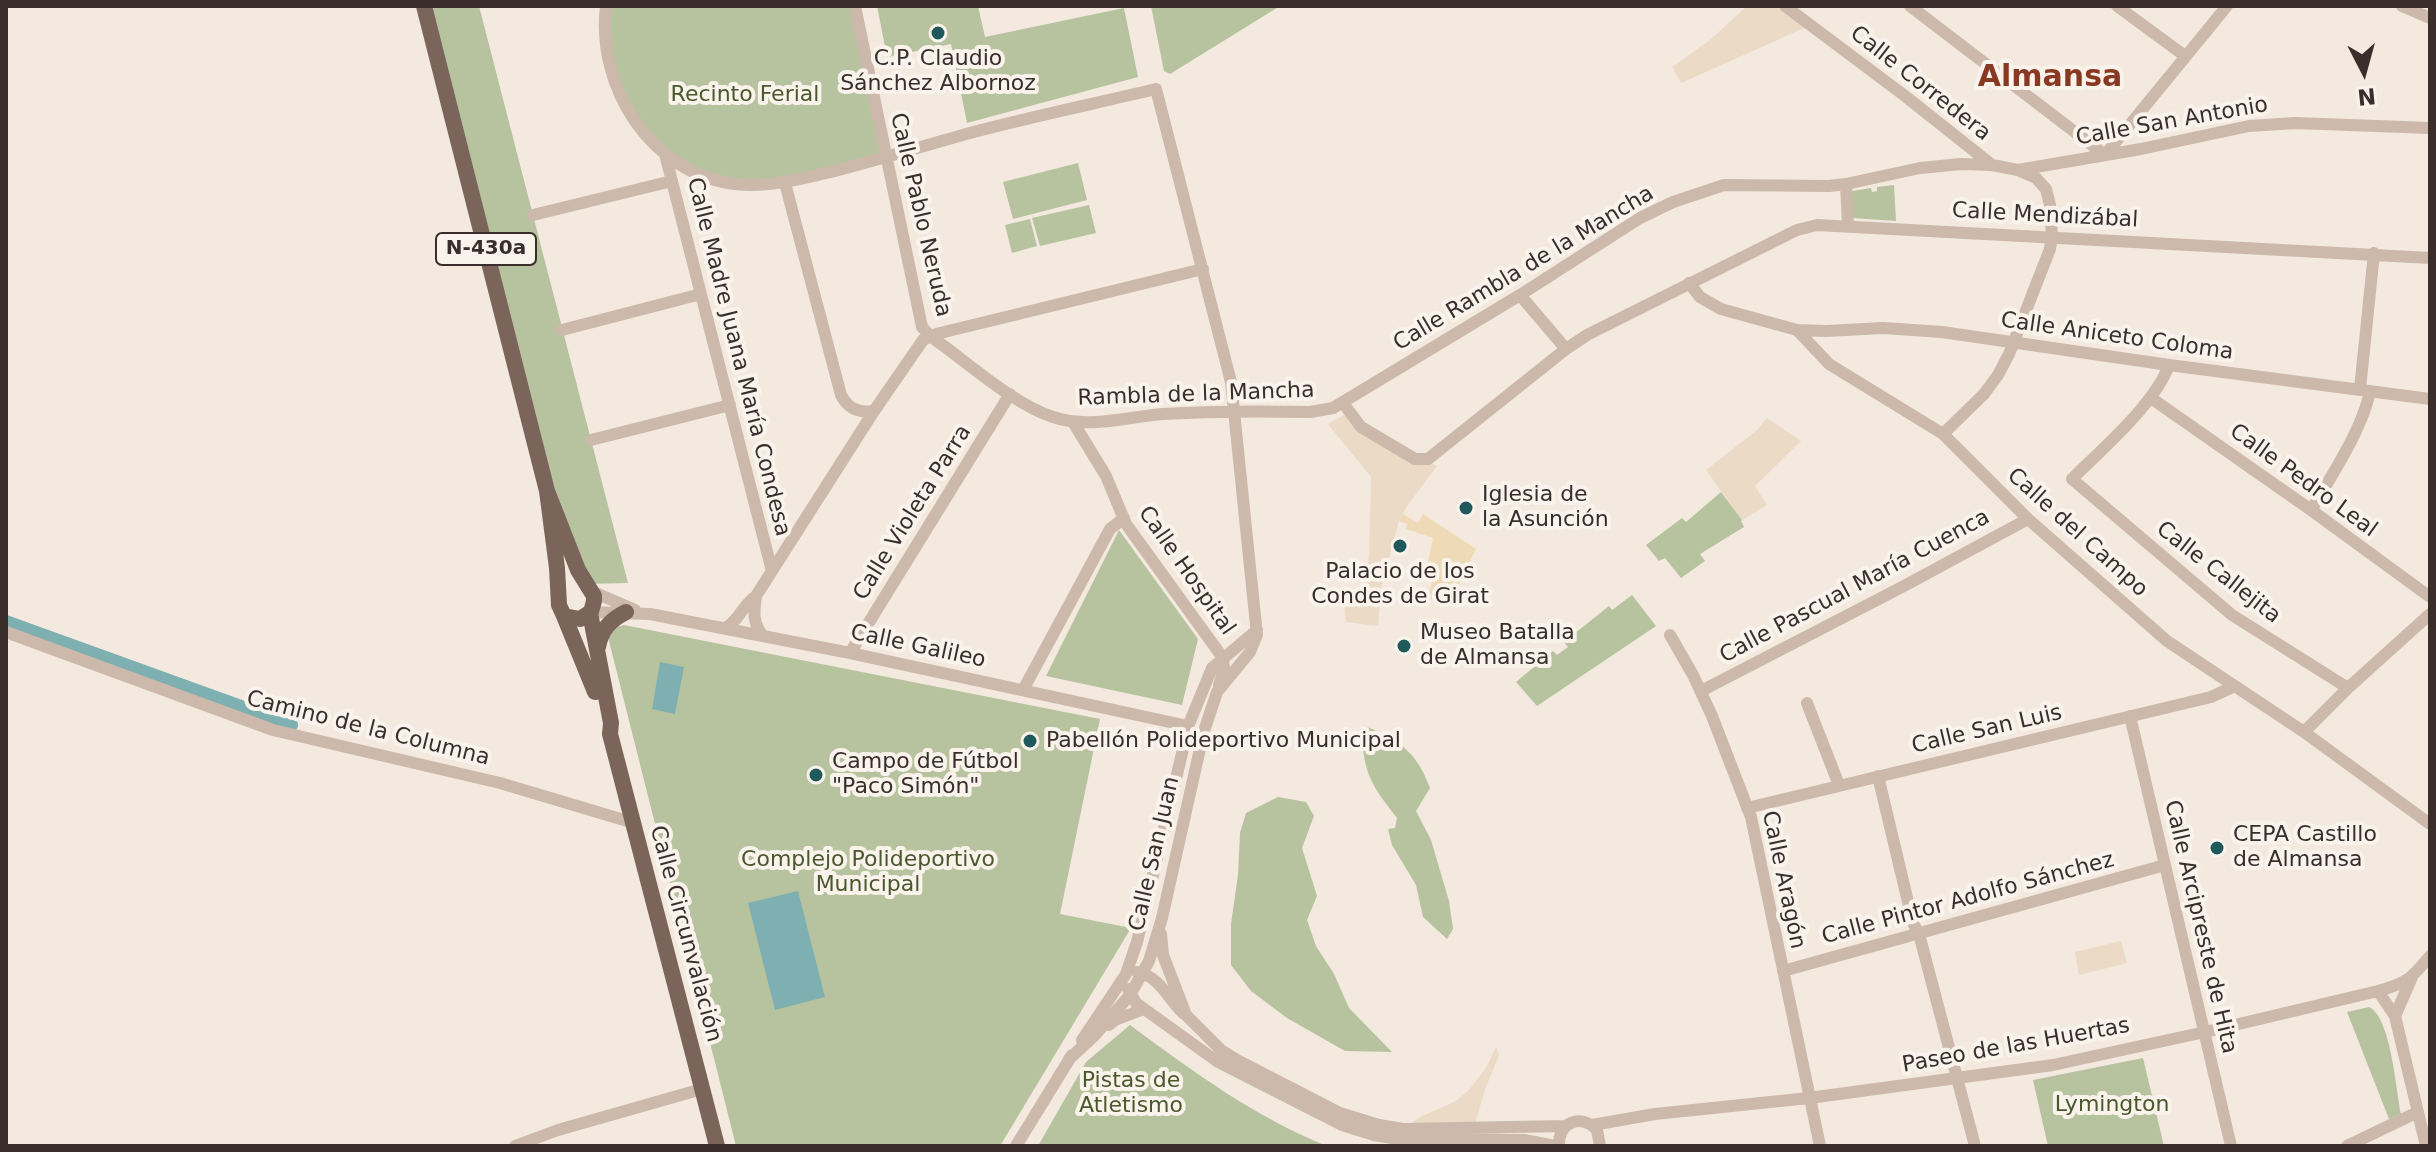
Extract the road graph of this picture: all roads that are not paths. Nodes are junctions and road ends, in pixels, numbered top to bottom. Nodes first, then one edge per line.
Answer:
1 (424, 6) edge
2 (606, 6) edge
3 (855, 6) edge
4 (1785, 6) edge
5 (1910, 6) edge
6 (2117, 6) edge
7 (2227, 6) edge
8 (2402, 6) edge
9 (2430, 18) edge
10 (2185, 56) junction
11 (2430, 128) edge
12 (665, 154) junction
13 (2105, 155) junction
14 (886, 158) junction
15 (1992, 165) junction
16 (2018, 170) junction
17 (672, 181) junction
18 (785, 183) junction
19 (1846, 184) junction
20 (533, 215) dead end
21 (1848, 225) junction
22 (2052, 236) junction
23 (2374, 253) junction
24 (2430, 258) edge
25 (1203, 269) junction
26 (1689, 283) junction
27 (701, 294) junction
28 (1520, 295) junction
29 (562, 330) dead end
30 (1797, 330) junction
31 (930, 336) junction
32 (2013, 344) junction
33 (1566, 349) junction
34 (2169, 365) junction
35 (2365, 390) junction
36 (1010, 394) junction
37 (2151, 398) junction
38 (2430, 399) edge
39 (1343, 403) junction
40 (730, 405) junction
41 (874, 411) junction
42 (1235, 411) junction
43 (1073, 422) junction
44 (1943, 434) junction
45 (591, 440) dead end
46 (547, 491) junction
47 (2311, 510) junction
48 (1124, 518) junction
49 (2028, 519) junction
50 (772, 571) junction
51 (589, 589) junction
52 (756, 596) junction
53 (2430, 597) edge
54 (562, 608) junction
55 (590, 612) junction
56 (632, 612) junction
57 (2430, 614) edge
58 (725, 628) junction
59 (1257, 630) junction
60 (6, 632) edge
61 (1670, 635) dead end
62 (763, 636) junction
63 (597, 653) junction
64 (850, 653) junction
65 (1223, 658) junction
66 (2235, 686) junction
67 (2348, 688) junction
68 (1023, 690) junction
69 (1701, 691) junction
70 (1217, 692) junction
71 (1807, 703) dead end
72 (2130, 716) junction
73 (1189, 724) junction
74 (1204, 729) junction
75 (2304, 732) junction
76 (610, 734) junction
77 (2339, 758) junction
78 (1878, 776) junction
79 (1839, 785) junction
80 (1747, 808) junction
81 (2430, 815) edge
82 (634, 823) junction
83 (2430, 824) edge
84 (2165, 865) junction
85 (1162, 918) junction
86 (1919, 934) junction
87 (2430, 956) edge
88 (1783, 971) junction
89 (1126, 974) junction
90 (2412, 977) junction
91 (1140, 978) junction
92 (2378, 991) junction
93 (1130, 995) junction
94 (1144, 1009) junction
95 (1186, 1015) junction
96 (2395, 1016) junction
97 (2205, 1032) junction
98 (1094, 1036) junction
99 (1069, 1059) junction
100 (1958, 1078) junction
101 (702, 1089) junction
102 (1809, 1098) junction
103 (2418, 1112) junction
104 (1592, 1125) junction
105 (1565, 1126) junction
106 (515, 1146) edge
107 (717, 1146) edge
108 (1016, 1146) edge
109 (1557, 1146) edge
110 (1600, 1146) edge
111 (1820, 1146) edge
112 (1975, 1146) edge
113 (2231, 1146) edge
114 (2347, 1146) edge
115 (2426, 1146) edge

1 - 46 main road, N-430a
2 - 12 street
3 - 14 street, Calle Pablo Neruda
4 - 15 street, Calle Corredera
5 - 13 street
6 - 10 street
7 - 10 street
8 - 9 street
10 - 13 street
11 - 13 street, Calle San Antonio
12 - 17 street, Calle Madre Juana María Condesa
12 - 18 street
13 - 16 street, Calle San Antonio
14 - 18 street
14 - 25 street
14 - 31 street, Calle Pablo Neruda
15 - 16 street, Calle Rambla de la Mancha
15 - 19 street, Calle Rambla de la Mancha
16 - 22 street
17 - 20 street
17 - 27 street, Calle Madre Juana María Condesa
18 - 41 street
19 - 21 street
19 - 28 street, Calle Rambla de la Mancha
21 - 22 street, Calle Mendizábal
21 - 26 street, Calle Mendizábal
22 - 23 street, Calle Mendizábal
22 - 32 street
23 - 24 street, Calle Mendizábal
23 - 35 street
25 - 31 street
25 - 42 street
26 - 30 street, Calle Aniceto Coloma
26 - 33 street, Calle Mendizábal
27 - 29 street
27 - 40 street, Calle Madre Juana María Condesa
28 - 33 street
28 - 39 street, Calle Rambla de la Mancha
30 - 32 street, Calle Aniceto Coloma
30 - 44 street, Calle del Campo
31 - 36 street, Rambla de la Mancha
31 - 41 street
32 - 34 street, Calle Aniceto Coloma
32 - 44 street
33 - 39 street, Calle Mendizábal
34 - 35 street, Calle Aniceto Coloma
34 - 37 street
35 - 38 street, Calle Aniceto Coloma
35 - 47 street
36 - 43 street, Rambla de la Mancha
36 - 64 street, Calle Violeta Parra
37 - 47 street, Calle Pedro Leal
37 - 67 street, Calle Callejita
39 - 42 street, Rambla de la Mancha
40 - 45 street
40 - 50 street, Calle Madre Juana María Condesa
41 - 50 street
42 - 43 street, Rambla de la Mancha
42 - 59 street
43 - 48 street, Calle Hospital
44 - 49 street, Calle del Campo
46 - 51 main road, N-430a
46 - 54 main road, N-430a
47 - 53 street, Calle Pedro Leal
48 - 65 street, Calle Hospital
48 - 68 street
49 - 66 street, Calle del Campo
49 - 69 street, Calle Pascual María Cuenca
50 - 52 street
51 - 54 main road
51 - 55 main road
51 - 56 street, Calle Galileo
52 - 58 street
52 - 62 street
54 - 55 main road
54 - 76 main road, Calle Circunvalación
55 - 56 street, Calle Galileo
55 - 63 main road, Calle Circunvalación
56 - 58 street, Calle Galileo
56 - 63 main road
57 - 67 street
58 - 62 street, Calle Galileo
59 - 65 street, Calle San Juan
59 - 70 street, Calle San Juan
60 - 82 street, Camino de la Columna
61 - 69 street, Calle Aragón
62 - 64 street, Calle Galileo
63 - 76 main road, Calle Circunvalación
64 - 68 street, Calle Galileo
65 - 70 street, Calle San Juan
65 - 73 street, Calle San Juan
66 - 72 street, Calle San Luis
66 - 75 street, Calle del Campo
67 - 75 street
68 - 73 street, Calle Galileo
69 - 80 street, Calle Aragón
70 - 74 street, Calle San Juan
71 - 79 street
72 - 78 street, Calle San Luis
72 - 84 street, Calle Arcipreste de Hita
73 - 74 street
73 - 89 street, Calle San Juan
74 - 85 street, Calle San Juan
75 - 77 street, Calle del Campo
76 - 82 main road, Calle Circunvalación
77 - 81 street, Calle del Campo
77 - 83 street, Calle del Campo
78 - 79 street, Calle San Luis
78 - 86 street
79 - 80 street, Calle San Luis
80 - 88 street, Calle Aragón
82 - 101 main road, Calle Circunvalación
84 - 86 street, Calle Pintor Adolfo Sánchez
84 - 97 street, Calle Arcipreste de Hita
85 - 91 street, Calle San Juan
85 - 95 street
86 - 88 street, Calle Pintor Adolfo Sánchez
86 - 100 street
87 - 90 street, Paseo de las Huertas
88 - 102 street, Calle Aragón
89 - 91 street
89 - 93 street
89 - 99 street
90 - 92 street, Paseo de las Huertas
90 - 96 street
91 - 93 street, Calle San Juan
91 - 95 street
92 - 96 street
92 - 97 street, Paseo de las Huertas
93 - 94 street
93 - 98 street, Calle San Juan
94 - 98 street
94 - 109 street
95 - 105 street
96 - 103 street
97 - 100 street, Paseo de las Huertas
97 - 113 street, Calle Arcipreste de Hita
98 - 99 street
99 - 108 street
100 - 102 street, Paseo de las Huertas
100 - 112 street
101 - 106 street
101 - 107 main road, Calle Circunvalación
102 - 104 street, Paseo de las Huertas
102 - 111 street, Calle Aragón
103 - 114 street
103 - 115 street
104 - 105 street, Paseo de las Huertas
104 - 110 street
105 - 109 street

